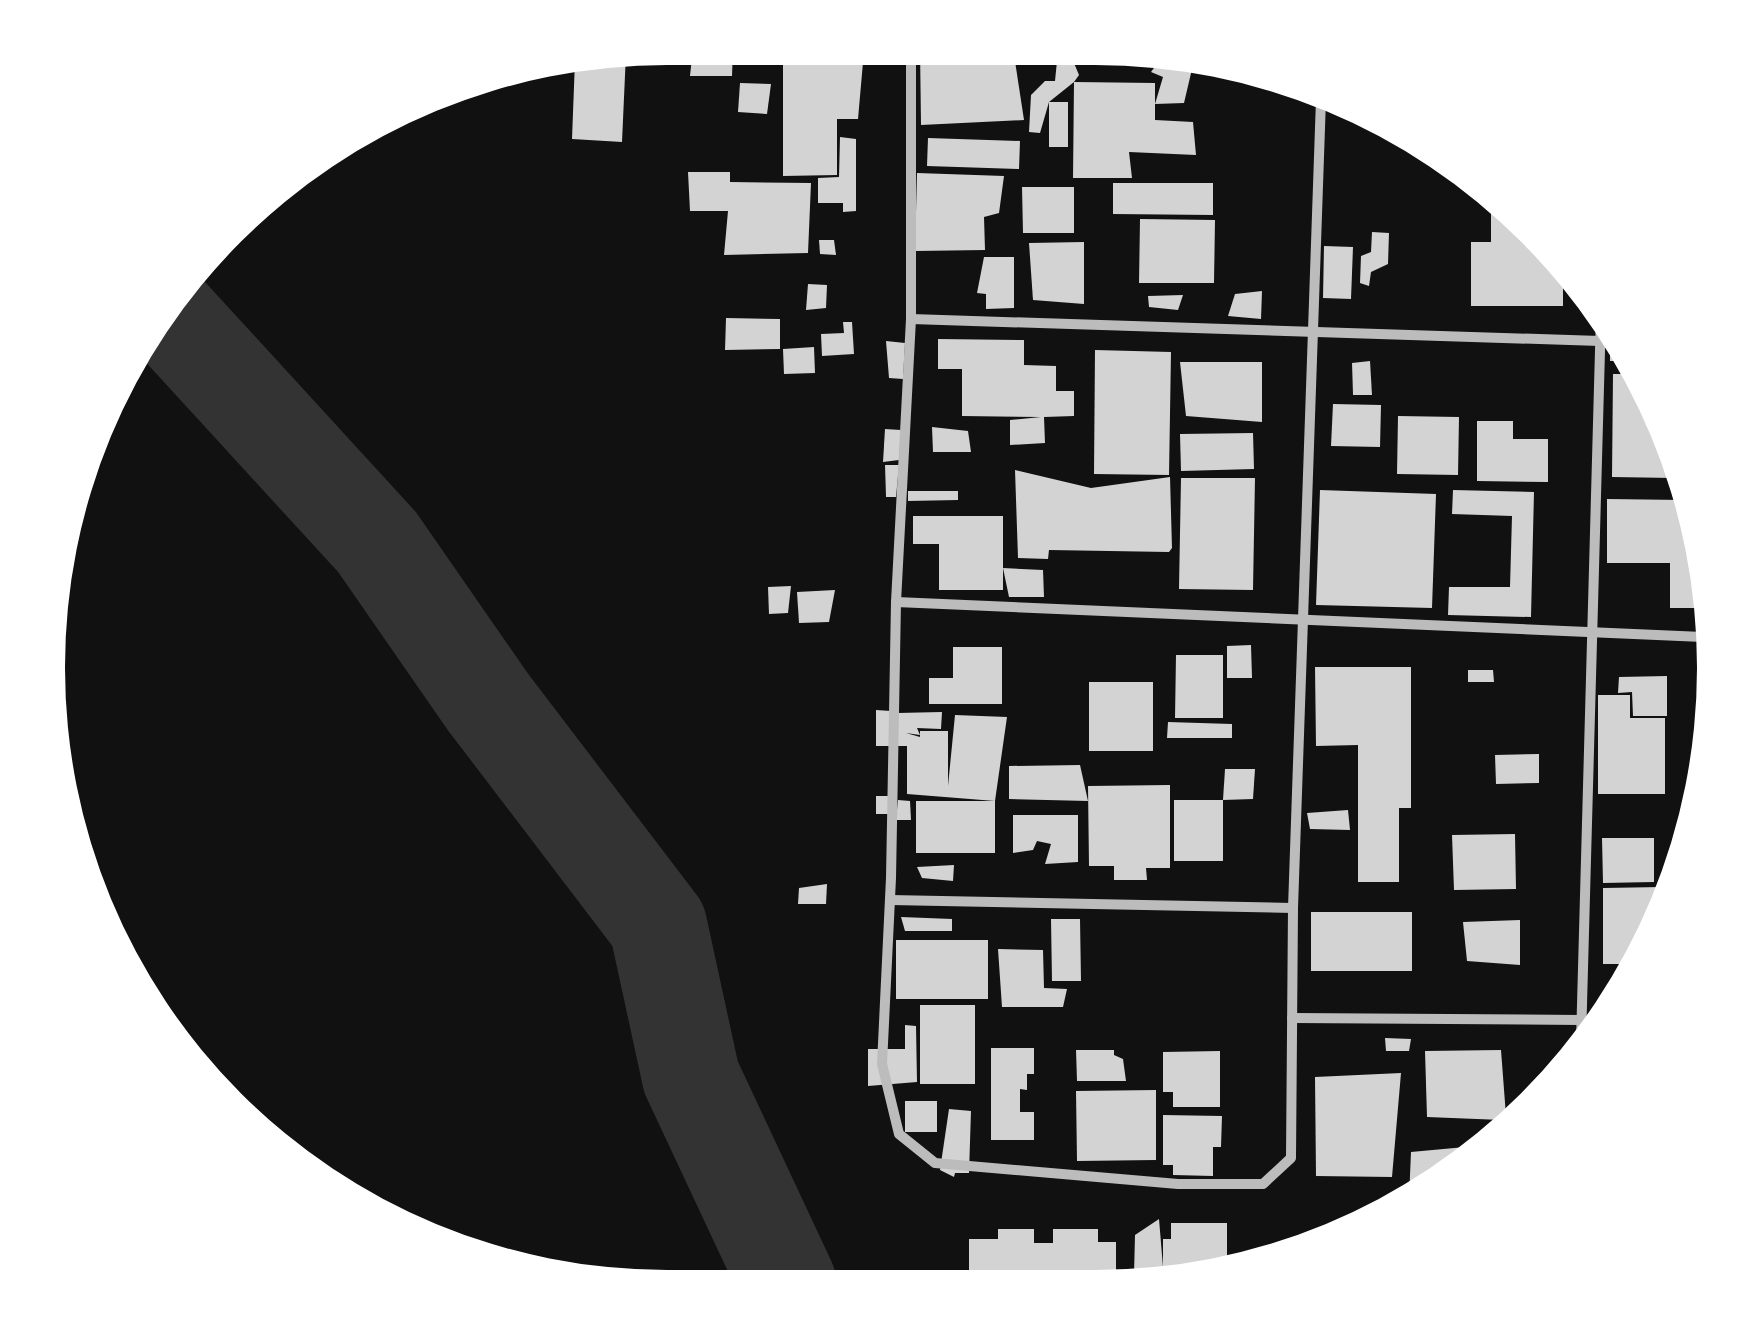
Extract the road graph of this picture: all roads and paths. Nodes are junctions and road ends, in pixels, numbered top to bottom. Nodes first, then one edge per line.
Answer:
1 (911, 65) edge
2 (1321, 109) edge
3 (911, 319) junction
4 (1316, 332) junction
5 (1600, 341) joint
6 (896, 602) junction
7 (1304, 620) junction
8 (1590, 632) junction
9 (1696, 636) edge
10 (890, 900) junction
11 (1293, 908) junction
12 (1292, 1018) junction
13 (1581, 1020) joint

1 - 3 street
2 - 4 street
3 - 4 street
3 - 6 street
4 - 5 street
4 - 7 street
5 - 8 street
6 - 7 street
6 - 10 street
7 - 8 street
7 - 11 street
8 - 9 street
8 - 13 street
10 - 11 street
10 - 12 street
11 - 12 street
12 - 13 street

